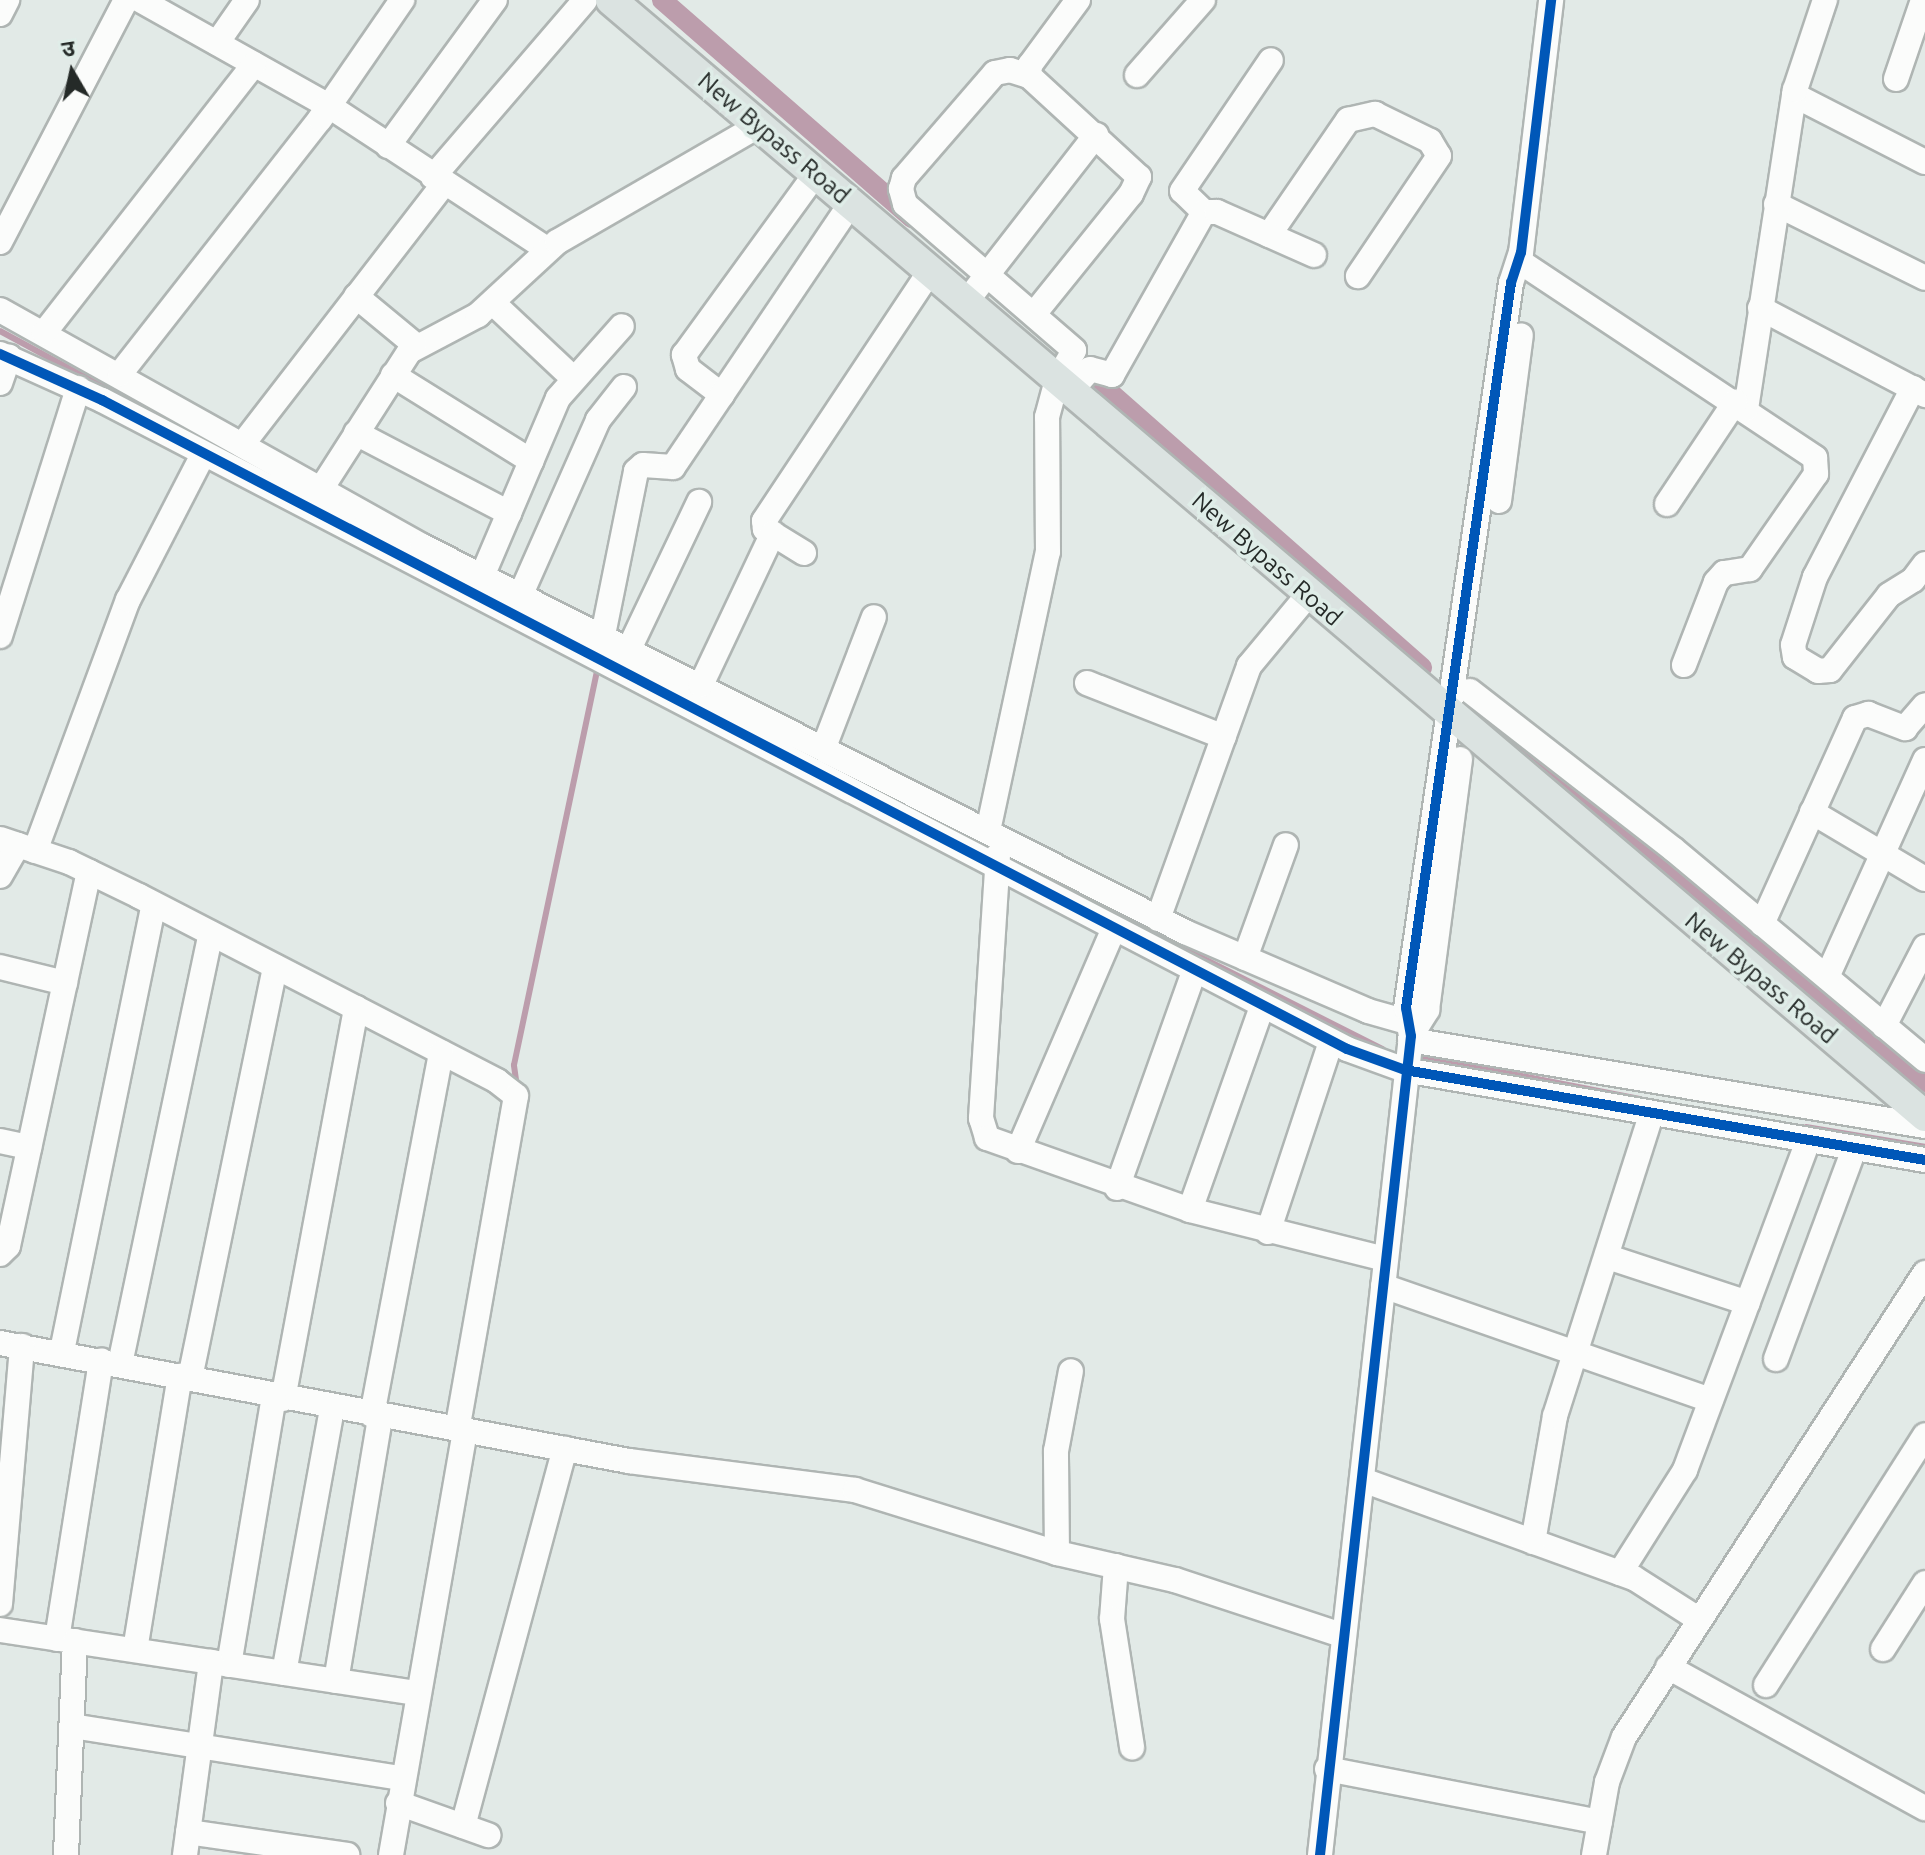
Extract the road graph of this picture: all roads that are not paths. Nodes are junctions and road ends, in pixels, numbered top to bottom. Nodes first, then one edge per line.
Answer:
1 (7, 0) edge
2 (247, 0) edge
3 (402, 0) edge
4 (495, 0) edge
5 (585, 0) edge
6 (611, 0) edge
7 (1078, 0) edge
8 (1203, 0) edge
9 (1551, 0) edge
10 (1825, 0) edge
11 (1923, 0) edge
12 (141, 1) edge
13 (0, 14) edge
14 (217, 43) junction
15 (1271, 60) dead end
16 (254, 64) junction
17 (1137, 75) dead end
18 (1029, 76) junction
19 (1896, 79) dead end
20 (1794, 95) junction
21 (329, 106) junction
22 (760, 125) junction
23 (1096, 135) junction
24 (388, 146) junction
25 (1925, 162) edge
26 (816, 173) junction
27 (438, 180) junction
28 (851, 203) junction
29 (1776, 204) junction
30 (1204, 212) junction
31 (1269, 235) junction
32 (0, 242) edge
33 (547, 249) junction
34 (1314, 255) dead end
35 (1521, 258) junction
36 (930, 271) junction
37 (1358, 276) dead end
38 (1925, 278) edge
39 (979, 286) junction
40 (356, 296) junction
41 (493, 303) junction
42 (1760, 308) junction
43 (0, 310) edge
44 (1034, 314) junction
45 (622, 326) dead end
46 (44, 333) junction
47 (412, 350) junction
48 (4, 355) edge
49 (1073, 373) junction
50 (120, 374) junction
51 (393, 375) junction
52 (573, 378) junction
53 (0, 383) edge
54 (624, 387) dead end
55 (78, 388) junction
56 (1919, 392) edge
57 (722, 395) junction
58 (1740, 406) junction
59 (356, 433) junction
60 (242, 445) junction
61 (203, 455) junction
62 (531, 461) junction
63 (321, 489) junction
64 (699, 502) dead end
65 (1667, 504) dead end
66 (509, 513) junction
67 (773, 533) junction
68 (804, 553) dead end
69 (1925, 564) edge
70 (483, 574) junction
71 (521, 594) junction
72 (1308, 595) junction
73 (874, 617) dead end
74 (603, 635) junction
75 (0, 636) edge
76 (629, 649) junction
77 (1684, 665) dead end
78 (1087, 683) dead end
79 (701, 685) junction
80 (1470, 691) junction
81 (1925, 705) edge
82 (1457, 722) junction
83 (1224, 737) junction
84 (824, 747) junction
85 (1925, 760) edge
86 (1812, 812) junction
87 (17, 845) edge
88 (1286, 845) dead end
89 (996, 850) junction
90 (1885, 855) junction
91 (89, 872) junction
92 (0, 876) edge
93 (1925, 879) edge
94 (154, 904) junction
95 (1158, 919) junction
96 (1762, 924) junction
97 (1113, 930) junction
98 (211, 934) junction
99 (1925, 947) edge
100 (1245, 958) junction
101 (0, 967) edge
102 (275, 967) junction
103 (1194, 972) junction
104 (1827, 977) junction
105 (65, 983) junction
106 (1262, 1007) junction
107 (356, 1008) junction
108 (1884, 1026) junction
109 (1409, 1033) junction
110 (1331, 1041) junction
111 (441, 1052) junction
112 (1925, 1060) edge
113 (1405, 1070) junction
114 (1651, 1115) junction
115 (1925, 1116) edge
116 (1925, 1126) edge
117 (0, 1141) edge
118 (1808, 1141) junction
119 (29, 1147) junction
120 (1854, 1149) junction
121 (1018, 1151) junction
122 (1925, 1160) edge
123 (1117, 1188) junction
124 (1190, 1210) junction
125 (1268, 1232) junction
126 (0, 1254) edge
127 (1608, 1257) junction
128 (1385, 1259) junction
129 (1925, 1273) edge
130 (1383, 1286) junction
131 (1748, 1303) junction
132 (11, 1344) edge
133 (62, 1351) junction
134 (1577, 1356) junction
135 (1776, 1359) dead end
136 (110, 1362) junction
137 (1071, 1371) dead end
138 (185, 1377) junction
139 (279, 1398) junction
140 (1711, 1400) junction
141 (332, 1408) junction
142 (376, 1416) junction
143 (461, 1429) junction
144 (1925, 1435) edge
145 (565, 1449) junction
146 (1363, 1480) junction
147 (1533, 1542) junction
148 (1057, 1553) junction
149 (1116, 1566) junction
150 (1620, 1573) junction
151 (1925, 1583) edge
152 (0, 1604) edge
153 (1698, 1619) junction
154 (0, 1630) edge
155 (1341, 1635) junction
156 (66, 1640) junction
157 (1883, 1649) dead end
158 (135, 1650) junction
159 (220, 1663) junction
160 (1668, 1667) junction
161 (284, 1673) junction
162 (336, 1681) junction
163 (1766, 1685) dead end
164 (415, 1693) junction
165 (72, 1726) junction
166 (200, 1745) junction
167 (1132, 1747) dead end
168 (1327, 1769) junction
169 (402, 1778) junction
170 (398, 1803) junction
171 (1925, 1808) edge
172 (1600, 1822) junction
173 (463, 1826) junction
174 (488, 1835) dead end
175 (187, 1843) edge
176 (66, 1855) edge
177 (347, 1855) edge
178 (391, 1855) edge
179 (1320, 1855) edge
180 (1594, 1855) edge

1 - 13 street
2 - 14 street
3 - 21 street
4 - 24 street
5 - 27 street
6 - 22 main road, New Bypass Road
7 - 18 street
8 - 17 street
9 - 35 street
10 - 20 street
11 - 19 street
12 - 14 street
12 - 32 street
14 - 16 street
15 - 30 street
16 - 21 street
16 - 46 street
18 - 23 street
18 - 39 street
20 - 25 street
20 - 29 street
21 - 24 street
21 - 50 street
22 - 26 main road, New Bypass Road
22 - 33 street
23 - 39 street
23 - 44 street
24 - 27 street
26 - 28 main road, New Bypass Road
26 - 57 street
27 - 33 street
27 - 40 street
28 - 36 main road, New Bypass Road
28 - 57 street
29 - 38 street
29 - 42 street
30 - 31 street
30 - 49 street
31 - 34 street
31 - 37 street
33 - 41 street
35 - 58 street
35 - 80 street
35 - 82 street
36 - 39 main road, New Bypass Road
36 - 67 street
39 - 44 street
39 - 49 main road, New Bypass Road
40 - 47 street
40 - 60 street
41 - 47 street
41 - 52 street
42 - 56 street
42 - 58 street
43 - 46 street
44 - 49 street
45 - 52 street
46 - 50 street
47 - 51 street
48 - 53 street
48 - 55 street
49 - 72 main road, New Bypass Road
49 - 89 street
50 - 60 street
51 - 59 street
51 - 62 street
52 - 62 street
54 - 71 street
55 - 61 street
55 - 75 street
56 - 69 street
57 - 74 street
58 - 65 street
58 - 77 street
59 - 63 street
59 - 66 street
60 - 63 street
61 - 87 street
61 - 89 street
62 - 66 street
63 - 70 street
64 - 76 street
66 - 70 street
67 - 68 street
67 - 79 street
70 - 71 street
71 - 74 street
72 - 82 main road, New Bypass Road
72 - 83 street
73 - 84 street
74 - 76 street
76 - 79 street
78 - 83 street
79 - 84 street
80 - 82 street
80 - 96 street
81 - 86 street
82 - 109 street
82 - 115 main road, New Bypass Road
83 - 95 street
84 - 89 street
85 - 90 street
86 - 90 street
86 - 96 street
87 - 91 street
87 - 92 street
88 - 100 street
89 - 95 street
89 - 97 street
89 - 121 street
90 - 93 street
90 - 104 street
91 - 94 street
91 - 105 street
94 - 98 street
94 - 133 street
95 - 100 street
96 - 104 street
97 - 103 street
97 - 121 street
98 - 102 street
98 - 136 street
99 - 108 street
100 - 109 street
101 - 105 street
102 - 107 street
102 - 138 street
103 - 106 street
103 - 123 street
104 - 108 street
105 - 119 street
106 - 110 street
106 - 124 street
107 - 111 street
107 - 139 street
108 - 112 street
109 - 113 street
109 - 116 street
110 - 113 street
110 - 125 street
111 - 142 street
111 - 143 street
113 - 114 street
113 - 128 street
114 - 118 street
114 - 127 street
117 - 119 street
118 - 120 street
118 - 131 street
119 - 126 street
120 - 122 street
120 - 135 street
121 - 123 street
123 - 124 street
124 - 125 street
125 - 128 street
127 - 131 street
127 - 134 street
128 - 130 street
129 - 153 street
130 - 134 street
130 - 146 street
131 - 140 street
132 - 133 street
132 - 152 street
133 - 136 street
134 - 140 street
134 - 147 street
136 - 138 street
136 - 156 street
137 - 148 street
138 - 139 street
138 - 158 street
139 - 141 street
139 - 159 street
140 - 150 street
141 - 142 street
141 - 161 street
142 - 143 street
142 - 162 street
143 - 145 street
143 - 164 street
144 - 163 street
145 - 148 street
145 - 173 street
146 - 147 street
146 - 155 street
147 - 150 street
148 - 149 street
149 - 155 street
149 - 167 street
150 - 153 street
151 - 157 street
153 - 160 street
154 - 156 street
155 - 168 street
156 - 158 street
156 - 165 street
158 - 159 street
159 - 161 street
159 - 166 street
160 - 171 street
160 - 172 street
161 - 162 street
162 - 164 street
164 - 169 street
165 - 166 street
165 - 176 street
166 - 169 street
166 - 175 street
168 - 172 street
168 - 179 street
169 - 170 street
170 - 173 street
170 - 178 street
172 - 180 street
173 - 174 street
175 - 177 street

